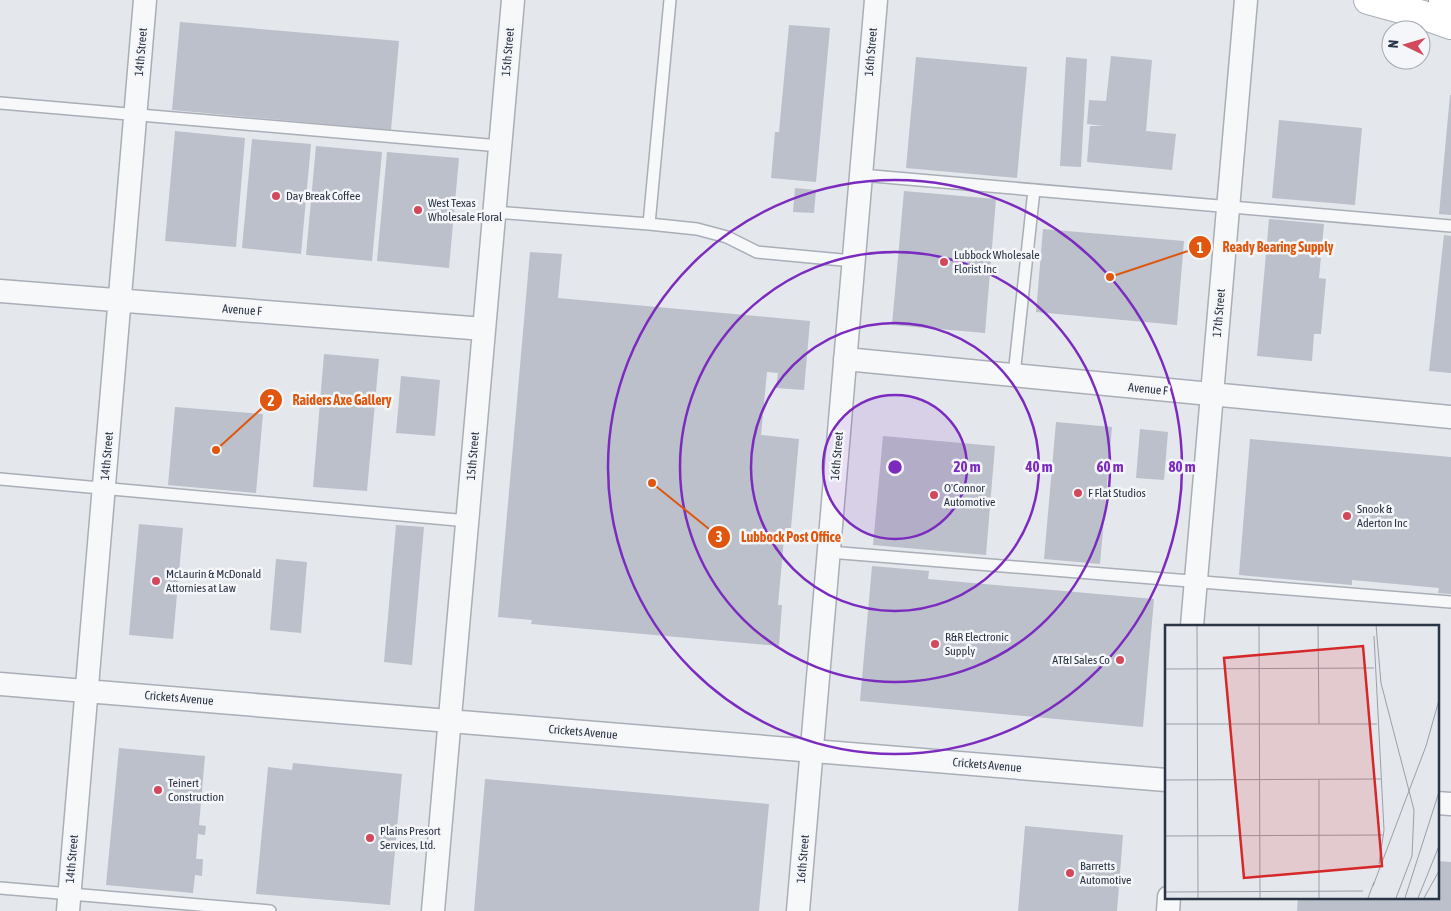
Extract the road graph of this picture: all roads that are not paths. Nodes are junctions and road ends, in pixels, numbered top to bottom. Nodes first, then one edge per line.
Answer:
1 (145, 0) edge
2 (513, 0) edge
3 (670, 0) edge
4 (876, 0) edge
5 (1246, 0) edge
6 (1368, 0) edge
7 (1442, 0) edge
8 (1451, 5) edge
9 (1451, 25) edge
10 (0, 103) edge
11 (135, 114) junction
12 (500, 146) junction
13 (861, 175) junction
14 (1034, 190) junction
15 (1228, 207) junction
16 (495, 212) junction
17 (649, 224) junction
18 (1451, 226) edge
19 (853, 261) junction
20 (0, 291) edge
21 (119, 301) junction
22 (484, 329) junction
23 (845, 359) junction
24 (1014, 375) junction
25 (1212, 395) junction
26 (1451, 417) edge
27 (0, 479) edge
28 (104, 487) junction
29 (468, 521) junction
30 (829, 552) junction
31 (1196, 580) junction
32 (1451, 602) edge
33 (1192, 625) edge
34 (0, 684) edge
35 (86, 691) junction
36 (450, 721) junction
37 (812, 750) junction
38 (1165, 780) edge
39 (1438, 803) edge
40 (1451, 804) edge
41 (0, 888) edge
42 (1169, 898) edge
43 (68, 902) edge
44 (270, 911) edge
45 (433, 911) edge
46 (798, 911) edge
47 (1168, 911) edge

1 - 11 street, 14th Street
2 - 12 street, 15th Street
3 - 17 lane
4 - 13 street, 16th Street
5 - 15 street, 17th Street
6 - 9 main road
7 - 8 main road
10 - 11 lane
11 - 12 lane
11 - 21 street, 14th Street
12 - 16 street, 15th Street
13 - 14 lane
13 - 19 street, 16th Street
14 - 15 lane
14 - 24 lane
15 - 18 lane
15 - 25 street, 17th Street
16 - 17 lane
16 - 22 street, 15th Street
17 - 19 lane
19 - 23 street, 16th Street
20 - 21 street, Avenue F
21 - 22 street, Avenue F
21 - 28 street, 14th Street
22 - 29 street, 15th Street
23 - 24 street, Avenue F
23 - 30 street, 16th Street
24 - 25 street, Avenue F
25 - 26 street, Avenue F
25 - 31 street, 17th Street
27 - 28 lane
28 - 29 lane
28 - 35 street, 14th Street
29 - 36 street, 15th Street
30 - 31 lane
30 - 37 street, 16th Street
31 - 32 lane
31 - 33 street, 17th Street
34 - 35 street, Crickets Avenue
35 - 36 street, Crickets Avenue
35 - 43 street, 14th Street
36 - 37 street, Crickets Avenue
36 - 45 street, 15th Street
37 - 38 street, Crickets Avenue
37 - 46 street, 16th Street
39 - 40 street
41 - 43 lane
42 - 47 street
43 - 44 lane

